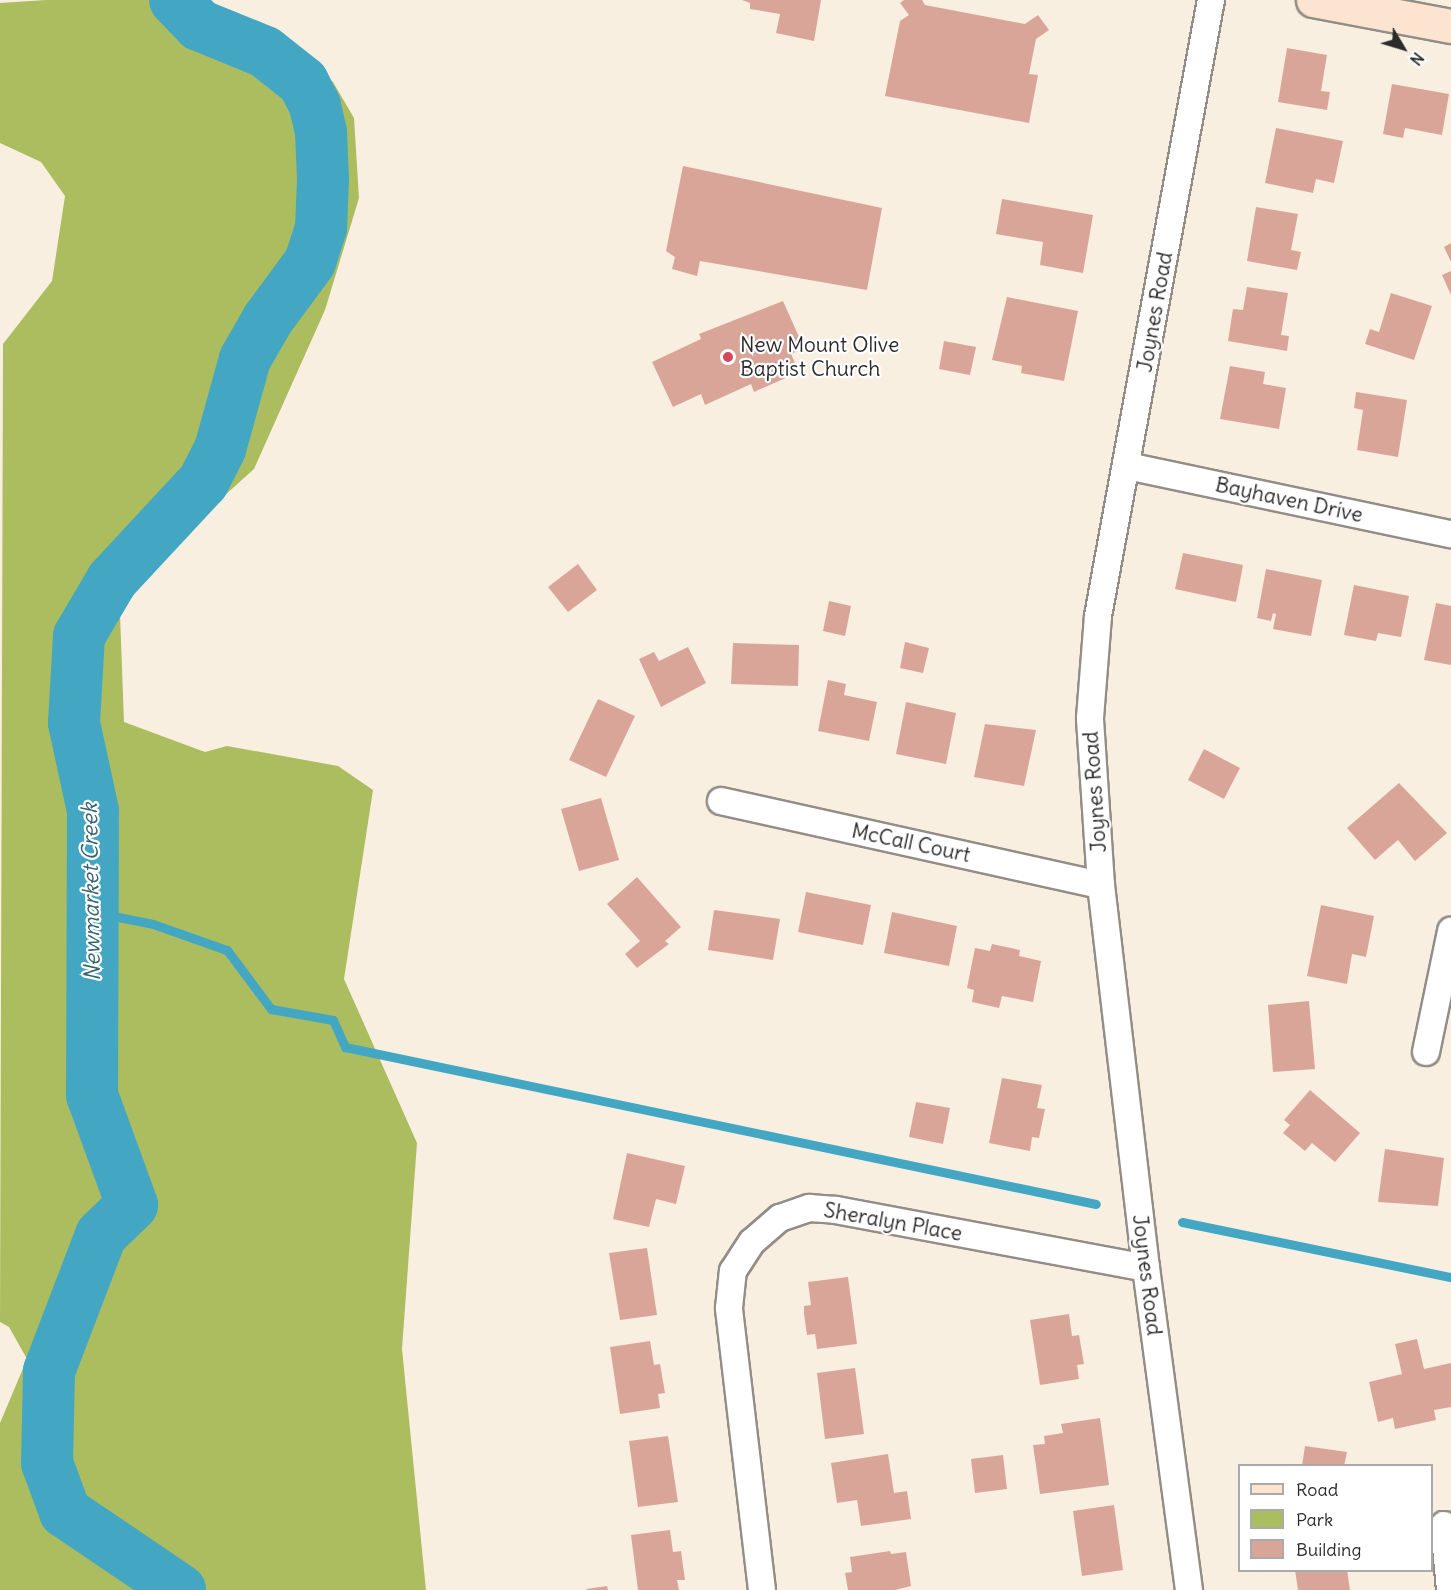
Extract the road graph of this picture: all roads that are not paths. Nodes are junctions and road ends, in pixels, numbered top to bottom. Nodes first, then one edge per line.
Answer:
1 (1211, 0) edge
2 (1313, 0) edge
3 (1451, 26) edge
4 (1127, 466) junction
5 (1451, 534) edge
6 (721, 801) dead end
7 (1101, 885) junction
8 (1451, 931) edge
9 (1426, 1052) dead end
10 (1146, 1268) junction
11 (1444, 1525) dead end
12 (762, 1590) edge
13 (1190, 1590) edge
14 (1450, 1590) edge

1 - 4 street, Joynes Road
2 - 3 main road
4 - 5 street, Bayhaven Drive
4 - 7 street, Joynes Road
6 - 7 street, McCall Court
7 - 10 street, Joynes Road
8 - 9 street
10 - 12 street, Sheralyn Place
10 - 13 street, Joynes Road
11 - 14 street

